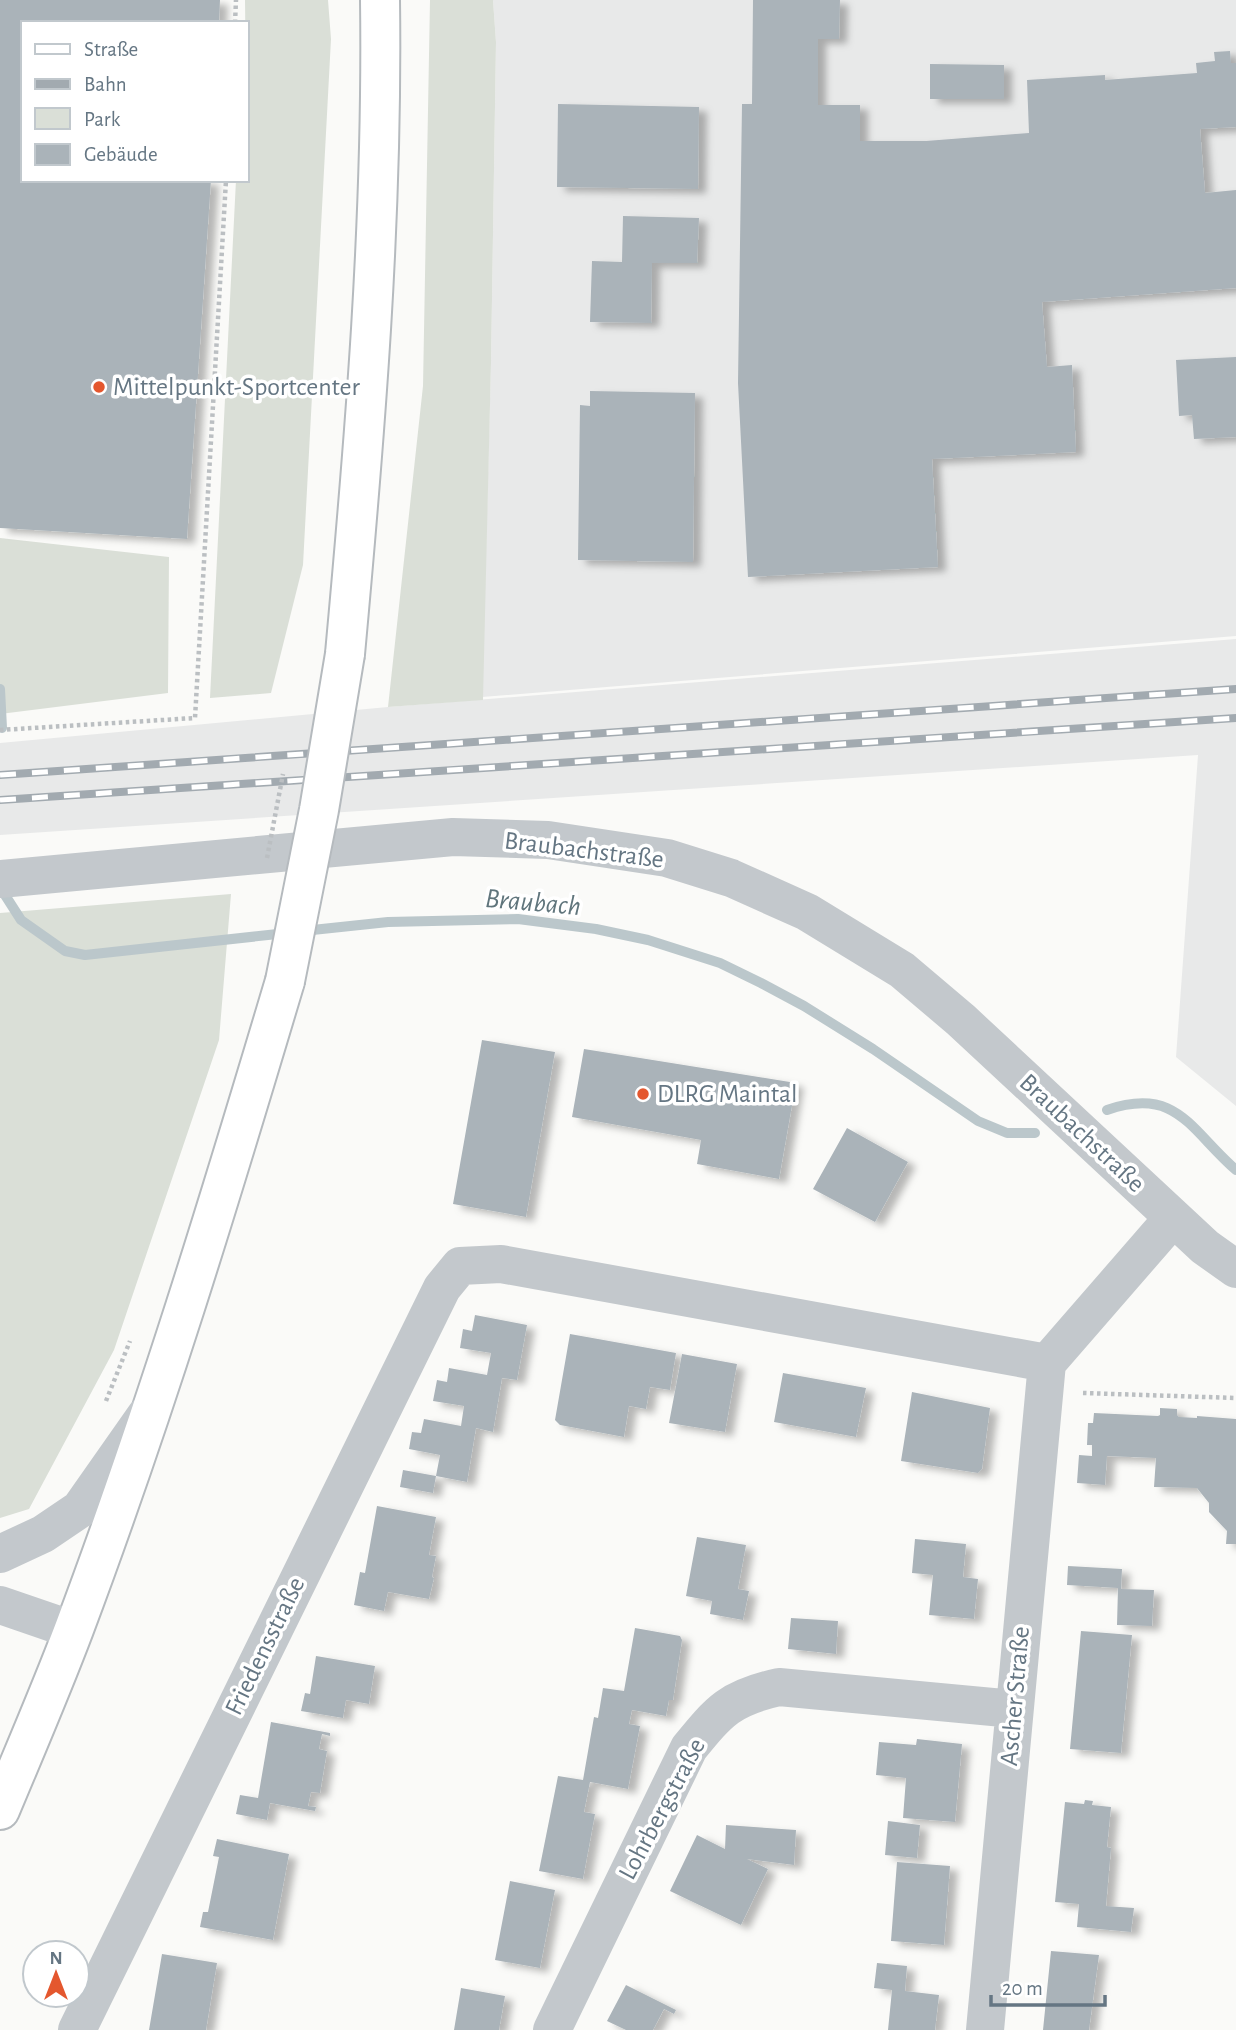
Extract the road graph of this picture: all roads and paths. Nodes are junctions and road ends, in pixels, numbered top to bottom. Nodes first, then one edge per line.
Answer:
1 (236, 0) edge
2 (380, 0) edge
3 (235, 21) edge
4 (226, 182) edge
5 (0, 730) edge
6 (283, 771) dead end
7 (267, 860) dead end
8 (0, 879) edge
9 (1173, 1218) junction
10 (1236, 1269) edge
11 (132, 1337) dead end
12 (1045, 1377) junction
13 (1236, 1398) edge
14 (151, 1408) junction
15 (102, 1410) dead end
16 (0, 1554) edge
17 (0, 1605) edge
18 (74, 1630) junction
19 (1014, 1709) junction
20 (0, 1811) edge
21 (77, 2030) edge
22 (552, 2030) edge
23 (985, 2030) edge

1 - 3 path
2 - 14 main road, bridge
4 - 5 path
6 - 7 path, bridge
8 - 9 street, Braubachstraße
9 - 10 street, Braubachstraße
9 - 12 street
11 - 15 path
12 - 13 path
12 - 19 street, Ascher Straße
12 - 21 street, Friedensstraße
14 - 16 street
14 - 18 main road
17 - 18 street
18 - 20 main road
19 - 22 street, Lohrbergstraße
19 - 23 street, Ascher Straße

